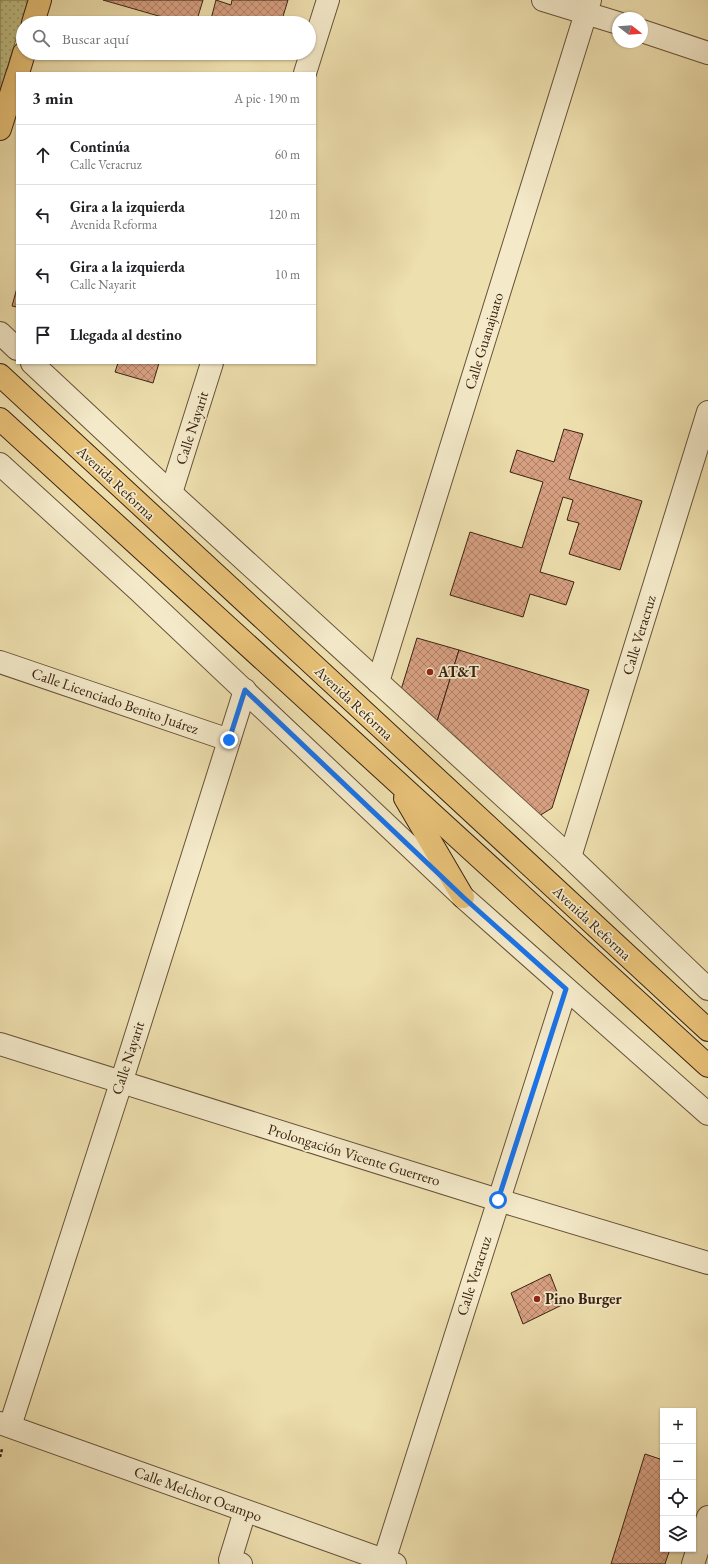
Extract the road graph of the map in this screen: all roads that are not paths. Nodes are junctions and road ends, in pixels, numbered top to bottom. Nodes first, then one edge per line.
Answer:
1 (40, 0) edge
2 (328, 0) edge
3 (543, 0) edge
4 (588, 7) edge
5 (35, 16) edge
6 (612, 20) edge
7 (648, 33) edge
8 (316, 38) edge
9 (708, 53) edge
10 (22, 60) edge
11 (309, 60) edge
12 (18, 72) edge
13 (305, 72) edge
14 (16, 77) edge
15 (0, 129) edge
16 (0, 333) edge
17 (16, 348) edge
18 (33, 364) edge
19 (212, 364) edge
20 (0, 375) edge
21 (708, 412) edge
22 (0, 419) edge
23 (0, 464) edge
24 (171, 493) junction
25 (0, 662) edge
26 (378, 682) junction
27 (245, 690) junction
28 (229, 740) junction
29 (394, 780) junction
30 (570, 857) junction
31 (463, 897) junction
32 (566, 989) junction
33 (708, 989) edge
34 (708, 1030) edge
35 (0, 1044) edge
36 (708, 1066) edge
37 (121, 1083) junction
38 (708, 1114) edge
39 (498, 1200) junction
40 (708, 1264) edge
41 (5, 1425) edge
42 (245, 1510) junction
43 (708, 1517) edge
44 (387, 1563) edge
45 (241, 1564) edge
46 (693, 1564) edge

1 - 5 main road
2 - 8 street
3 - 4 street
4 - 6 street
4 - 26 street, Calle Guanajuato
7 - 9 street
10 - 12 main road
11 - 13 street
14 - 15 main road
16 - 17 street
18 - 24 street, Avenida Reforma
19 - 24 street, Calle Nayarit
20 - 34 main road, Avenida Reforma
21 - 30 street, Calle Veracruz
22 - 29 main road, Avenida Reforma
23 - 27 street
24 - 26 street, Avenida Reforma
25 - 28 street, Calle Licenciado Benito Juárez
26 - 30 street, Avenida Reforma
27 - 28 street, Calle Nayarit
27 - 31 street
28 - 37 street, Calle Nayarit
29 - 31 main road
29 - 36 main road, Avenida Reforma
30 - 33 street, Avenida Reforma
31 - 32 street
32 - 38 street
32 - 39 street, Calle Veracruz
35 - 37 street, Prolongación Vicente Guerrero
37 - 39 street, Prolongación Vicente Guerrero
37 - 41 street, Calle Nayarit
39 - 40 street, Prolongación Vicente Guerrero
39 - 44 street, Calle Veracruz
41 - 42 street, Calle Melchor Ocampo
42 - 44 street, Calle Melchor Ocampo
42 - 45 street
43 - 46 street

